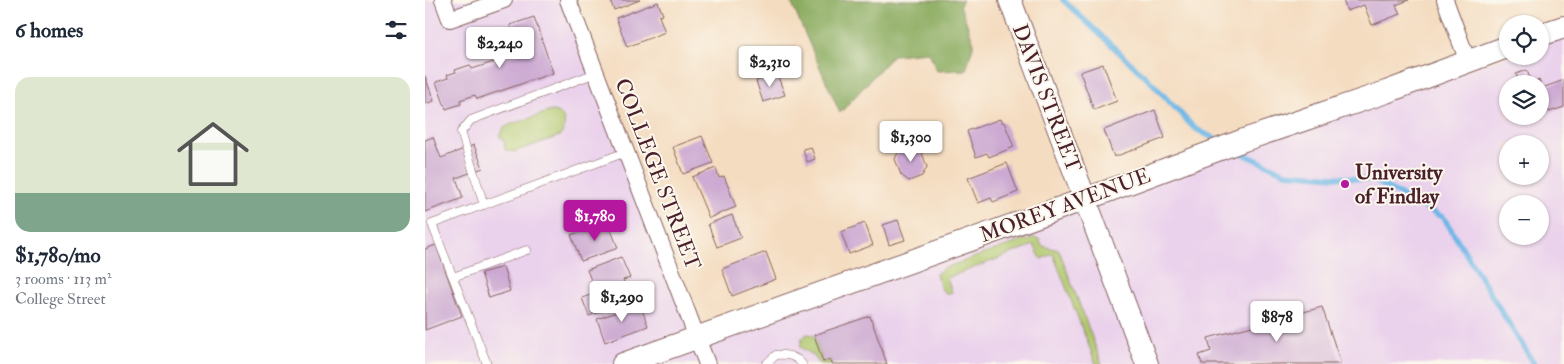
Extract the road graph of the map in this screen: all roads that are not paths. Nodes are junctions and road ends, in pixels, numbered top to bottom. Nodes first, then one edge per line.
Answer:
1 (443, 0) edge
2 (504, 0) edge
3 (568, 0) edge
4 (1011, 0) edge
5 (1445, 0) edge
6 (1564, 27) edge
7 (1549, 32) edge
8 (1499, 50) edge
9 (1468, 62) junction
10 (596, 73) junction
11 (626, 152) junction
12 (1085, 198) junction
13 (485, 205) junction
14 (527, 250) dead end
15 (453, 277) junction
16 (697, 338) junction
17 (487, 364) edge
18 (623, 364) edge
19 (707, 364) edge
20 (766, 364) edge
21 (802, 364) edge
22 (1147, 364) edge

1 - 2 street
3 - 10 street, COLLEGE STREET
4 - 12 street, DAVIS STREET
5 - 9 street
6 - 7 street
8 - 9 street, MOREY AVENUE
9 - 12 street, MOREY AVENUE
10 - 11 street, COLLEGE STREET
10 - 13 lane
11 - 13 lane
11 - 16 street, COLLEGE STREET
12 - 16 street, MOREY AVENUE
12 - 22 street, DAVIS STREET
13 - 15 lane
14 - 15 lane
15 - 17 lane
16 - 18 street, MOREY AVENUE
16 - 19 street, COLLEGE STREET
20 - 21 lane

